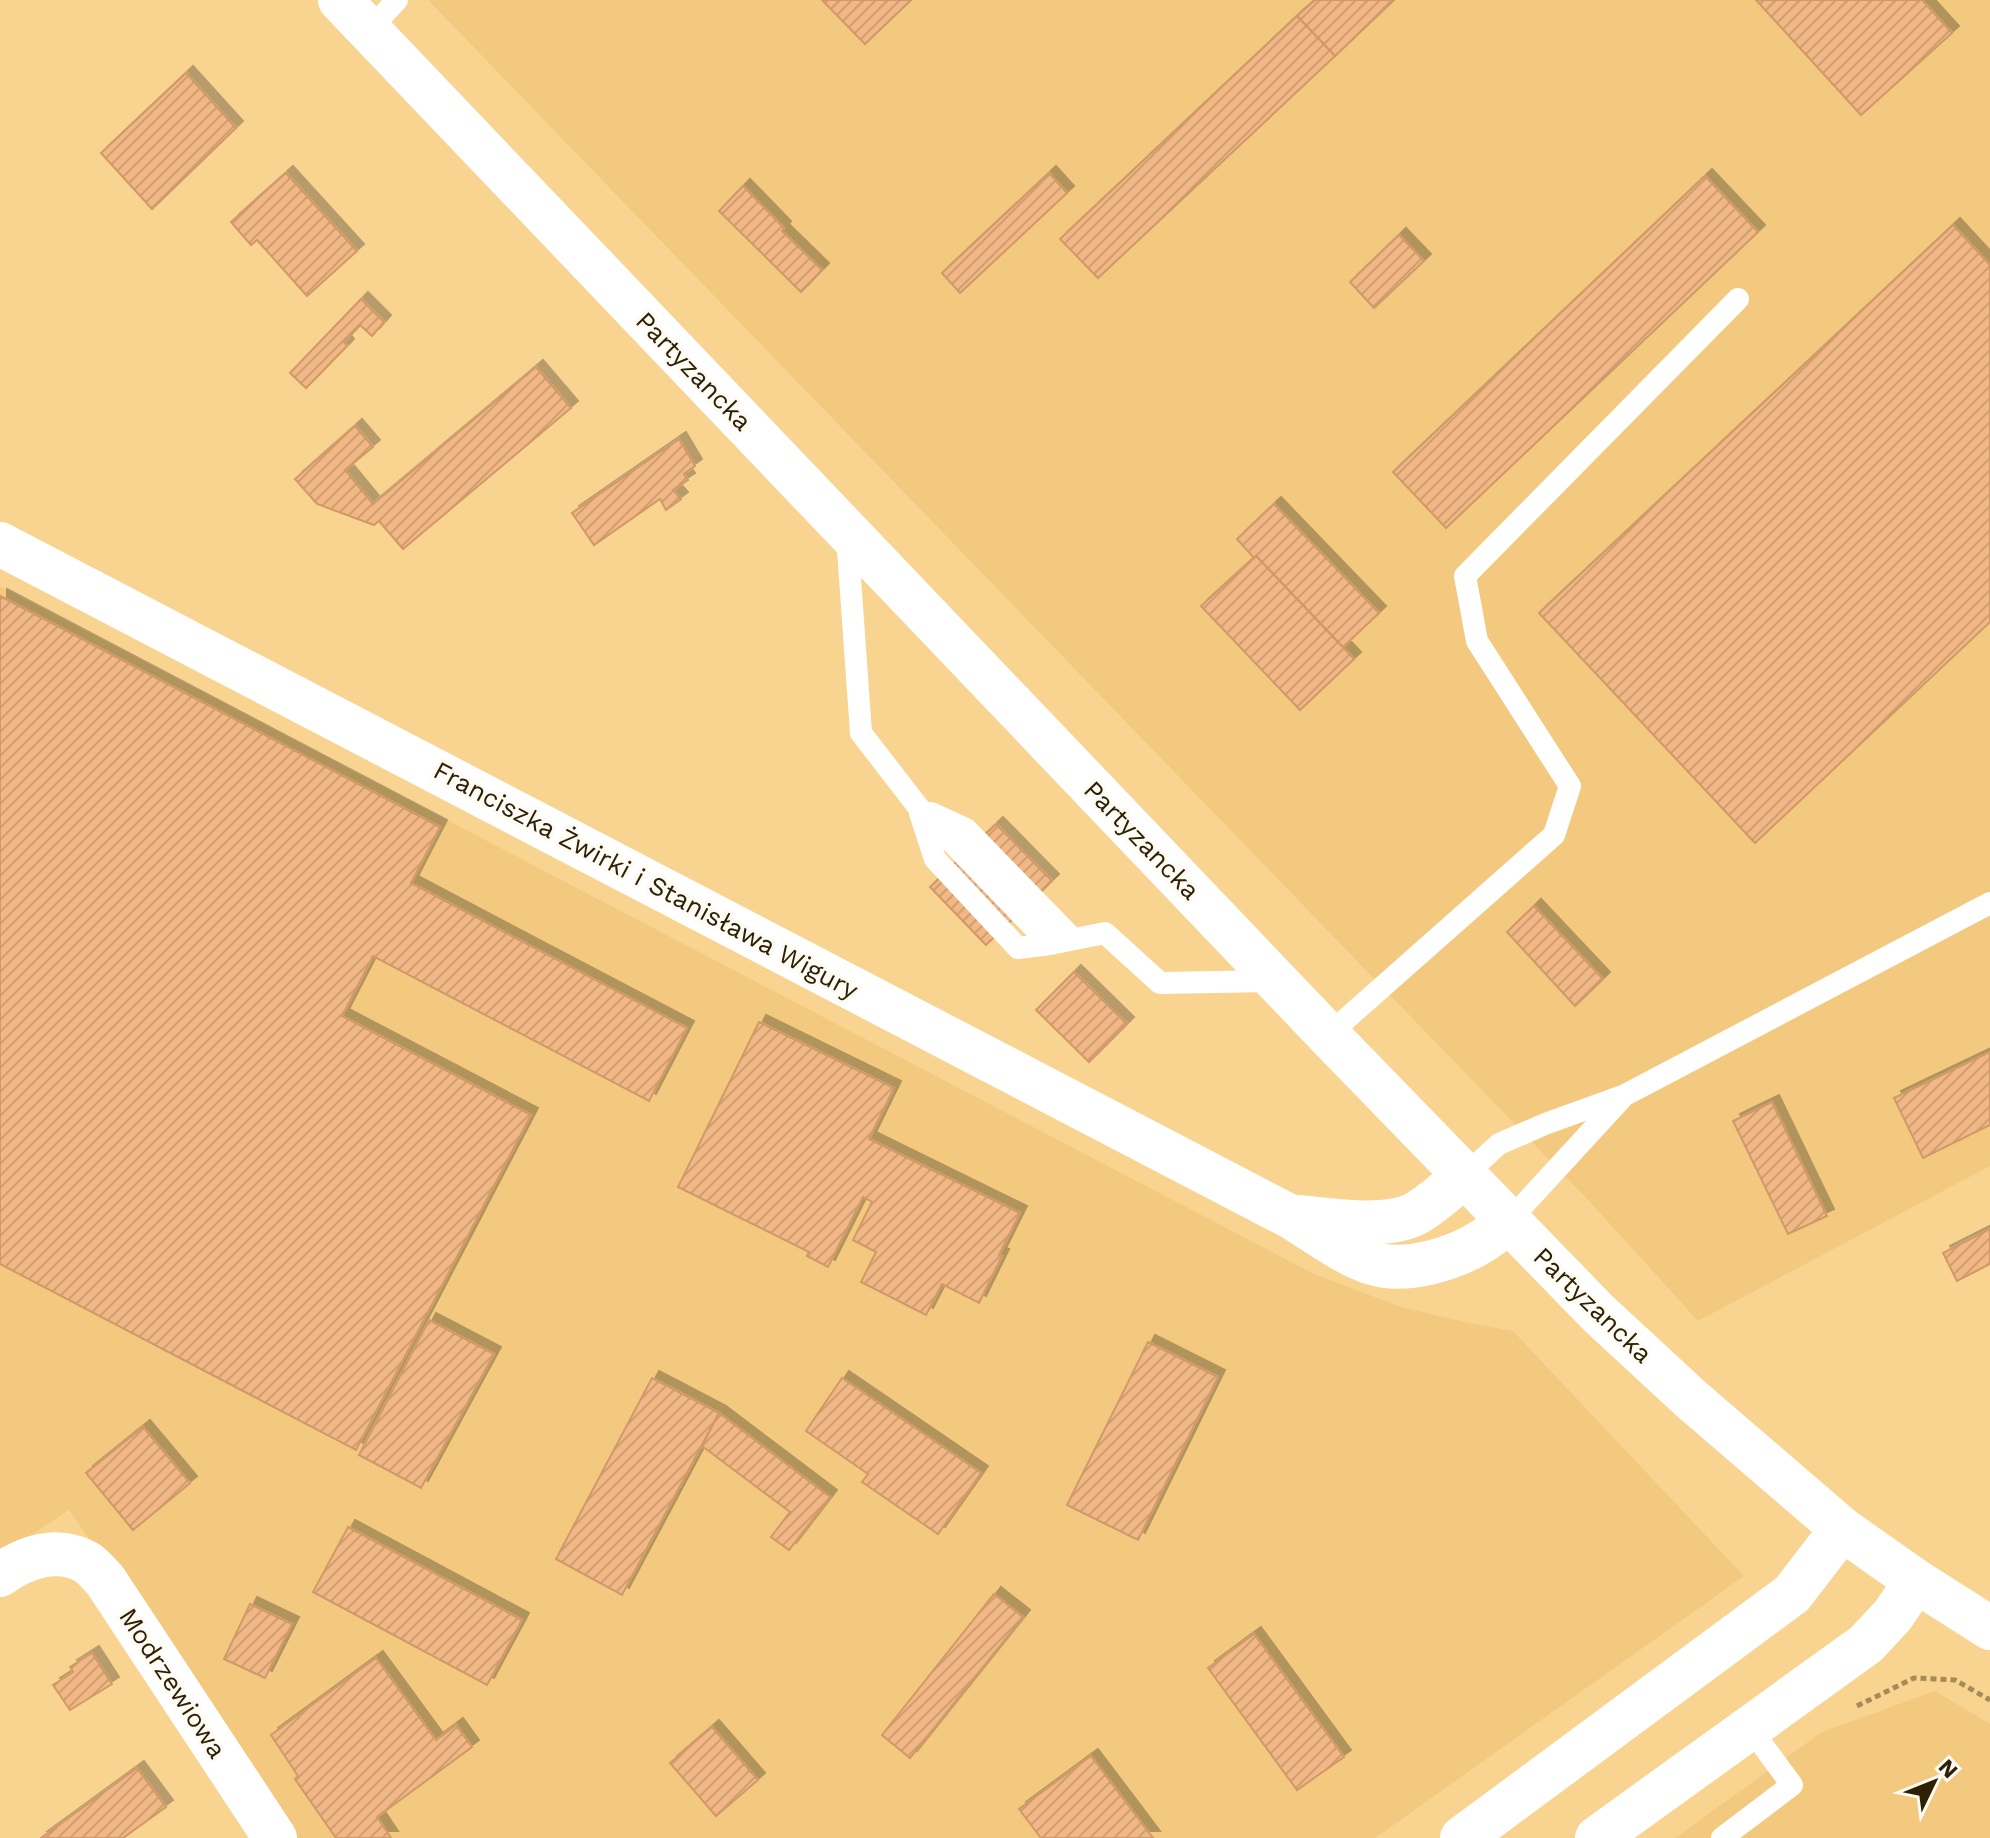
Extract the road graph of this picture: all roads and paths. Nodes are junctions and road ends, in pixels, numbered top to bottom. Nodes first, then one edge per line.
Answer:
1 (369, 10) edge
2 (1738, 299) dead end
3 (846, 531) junction
4 (0, 544) edge
5 (919, 808) junction
6 (1990, 903) edge
7 (1073, 939) junction
8 (1277, 982) junction
9 (1328, 1035) junction
10 (1625, 1095) junction
11 (1464, 1176) junction
12 (1291, 1217) junction
13 (1508, 1222) junction
14 (1842, 1529) junction
15 (0, 1575) edge
16 (1916, 1581) junction
17 (1990, 1628) edge
18 (1990, 1700) edge
19 (1849, 1710) dead end
20 (1750, 1728) junction
21 (275, 1838) edge
22 (1462, 1838) edge
23 (1597, 1838) edge
24 (1722, 1838) edge

1 - 3 main road, Partyzancka
2 - 9 lane
3 - 5 lane
3 - 8 main road, Partyzancka
4 - 12 main road, Franciszka Żwirki i Stanisława Wigury
5 - 7 lane
5 - 7 lane
6 - 10 lane
7 - 8 lane
8 - 9 main road, Partyzancka
9 - 11 main road, Partyzancka
10 - 11 lane
10 - 13 lane
11 - 12 main road, Franciszka Żwirki i Stanisława Wigury
11 - 13 main road, Partyzancka
12 - 13 main road, Franciszka Żwirki i Stanisława Wigury
13 - 14 main road, Partyzancka
14 - 16 main road, Partyzancka
14 - 22 main road
15 - 21 main road, Modrzewiowa
16 - 17 main road, Partyzancka
16 - 20 main road
18 - 19 path
20 - 23 main road
20 - 24 lane

